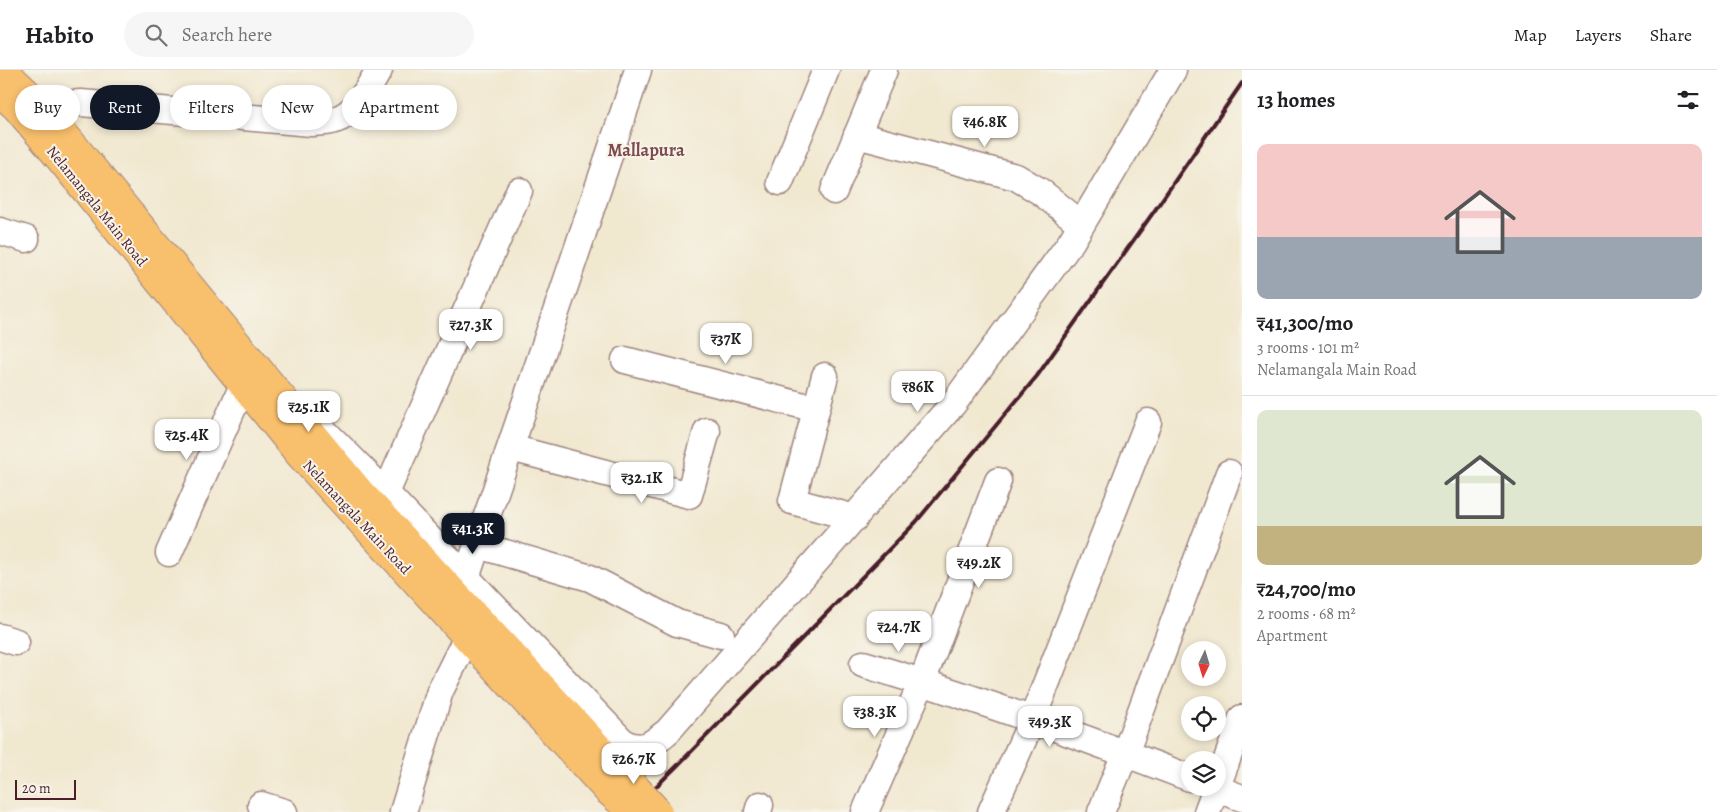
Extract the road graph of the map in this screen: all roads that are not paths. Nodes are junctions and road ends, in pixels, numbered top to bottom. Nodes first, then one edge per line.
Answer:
1 (3, 70) edge
2 (379, 70) edge
3 (638, 70) edge
4 (826, 70) edge
5 (884, 70) edge
6 (1173, 70) edge
7 (15, 94) edge
8 (80, 104) edge
9 (39, 130) edge
10 (44, 130) edge
11 (857, 135) junction
12 (780, 182) dead end
13 (519, 191) dead end
14 (834, 191) dead end
15 (1082, 224) junction
16 (0, 231) edge
17 (26, 239) dead end
18 (625, 360) dead end
19 (825, 376) dead end
20 (243, 385) junction
21 (291, 409) junction
22 (816, 409) junction
23 (1148, 422) dead end
24 (706, 431) dead end
25 (511, 448) junction
26 (1229, 473) dead end
27 (998, 481) dead end
28 (386, 493) junction
29 (855, 518) junction
30 (478, 545) junction
31 (169, 553) dead end
32 (466, 578) junction
33 (721, 634) dead end
34 (467, 637) junction
35 (863, 664) dead end
36 (922, 682) junction
37 (1242, 718) edge
38 (1032, 720) junction
39 (1125, 754) junction
40 (1226, 760) edge
41 (1181, 775) edge
42 (615, 783) junction
43 (1226, 791) edge
44 (1212, 796) edge
45 (1242, 798) edge
46 (403, 812) edge
47 (632, 812) edge
48 (658, 812) edge
49 (865, 812) edge
50 (992, 812) edge
51 (1101, 812) edge
52 (1206, 812) edge

1 - 7 main road
2 - 8 street
3 - 25 street
4 - 12 street
5 - 11 street
6 - 15 street
9 - 20 main road, Nelamangala Main Road
10 - 21 main road
11 - 14 street
11 - 15 street
13 - 28 street
15 - 29 street
16 - 17 street
18 - 22 street
19 - 22 street
20 - 31 street
20 - 34 main road, Nelamangala Main Road
21 - 28 street
21 - 42 main road
22 - 29 street
23 - 38 street
24 - 25 street
25 - 30 street
26 - 39 street
27 - 36 street
28 - 32 street
29 - 32 street
30 - 32 street
30 - 33 street
34 - 42 main road, Nelamangala Main Road
34 - 46 street
35 - 36 street
36 - 38 street
36 - 49 street
37 - 40 street
38 - 39 street
38 - 50 street
39 - 41 street
39 - 51 street
42 - 47 main road, Nelamangala Main Road, bridge
42 - 48 main road, bridge
43 - 45 street
44 - 52 street

